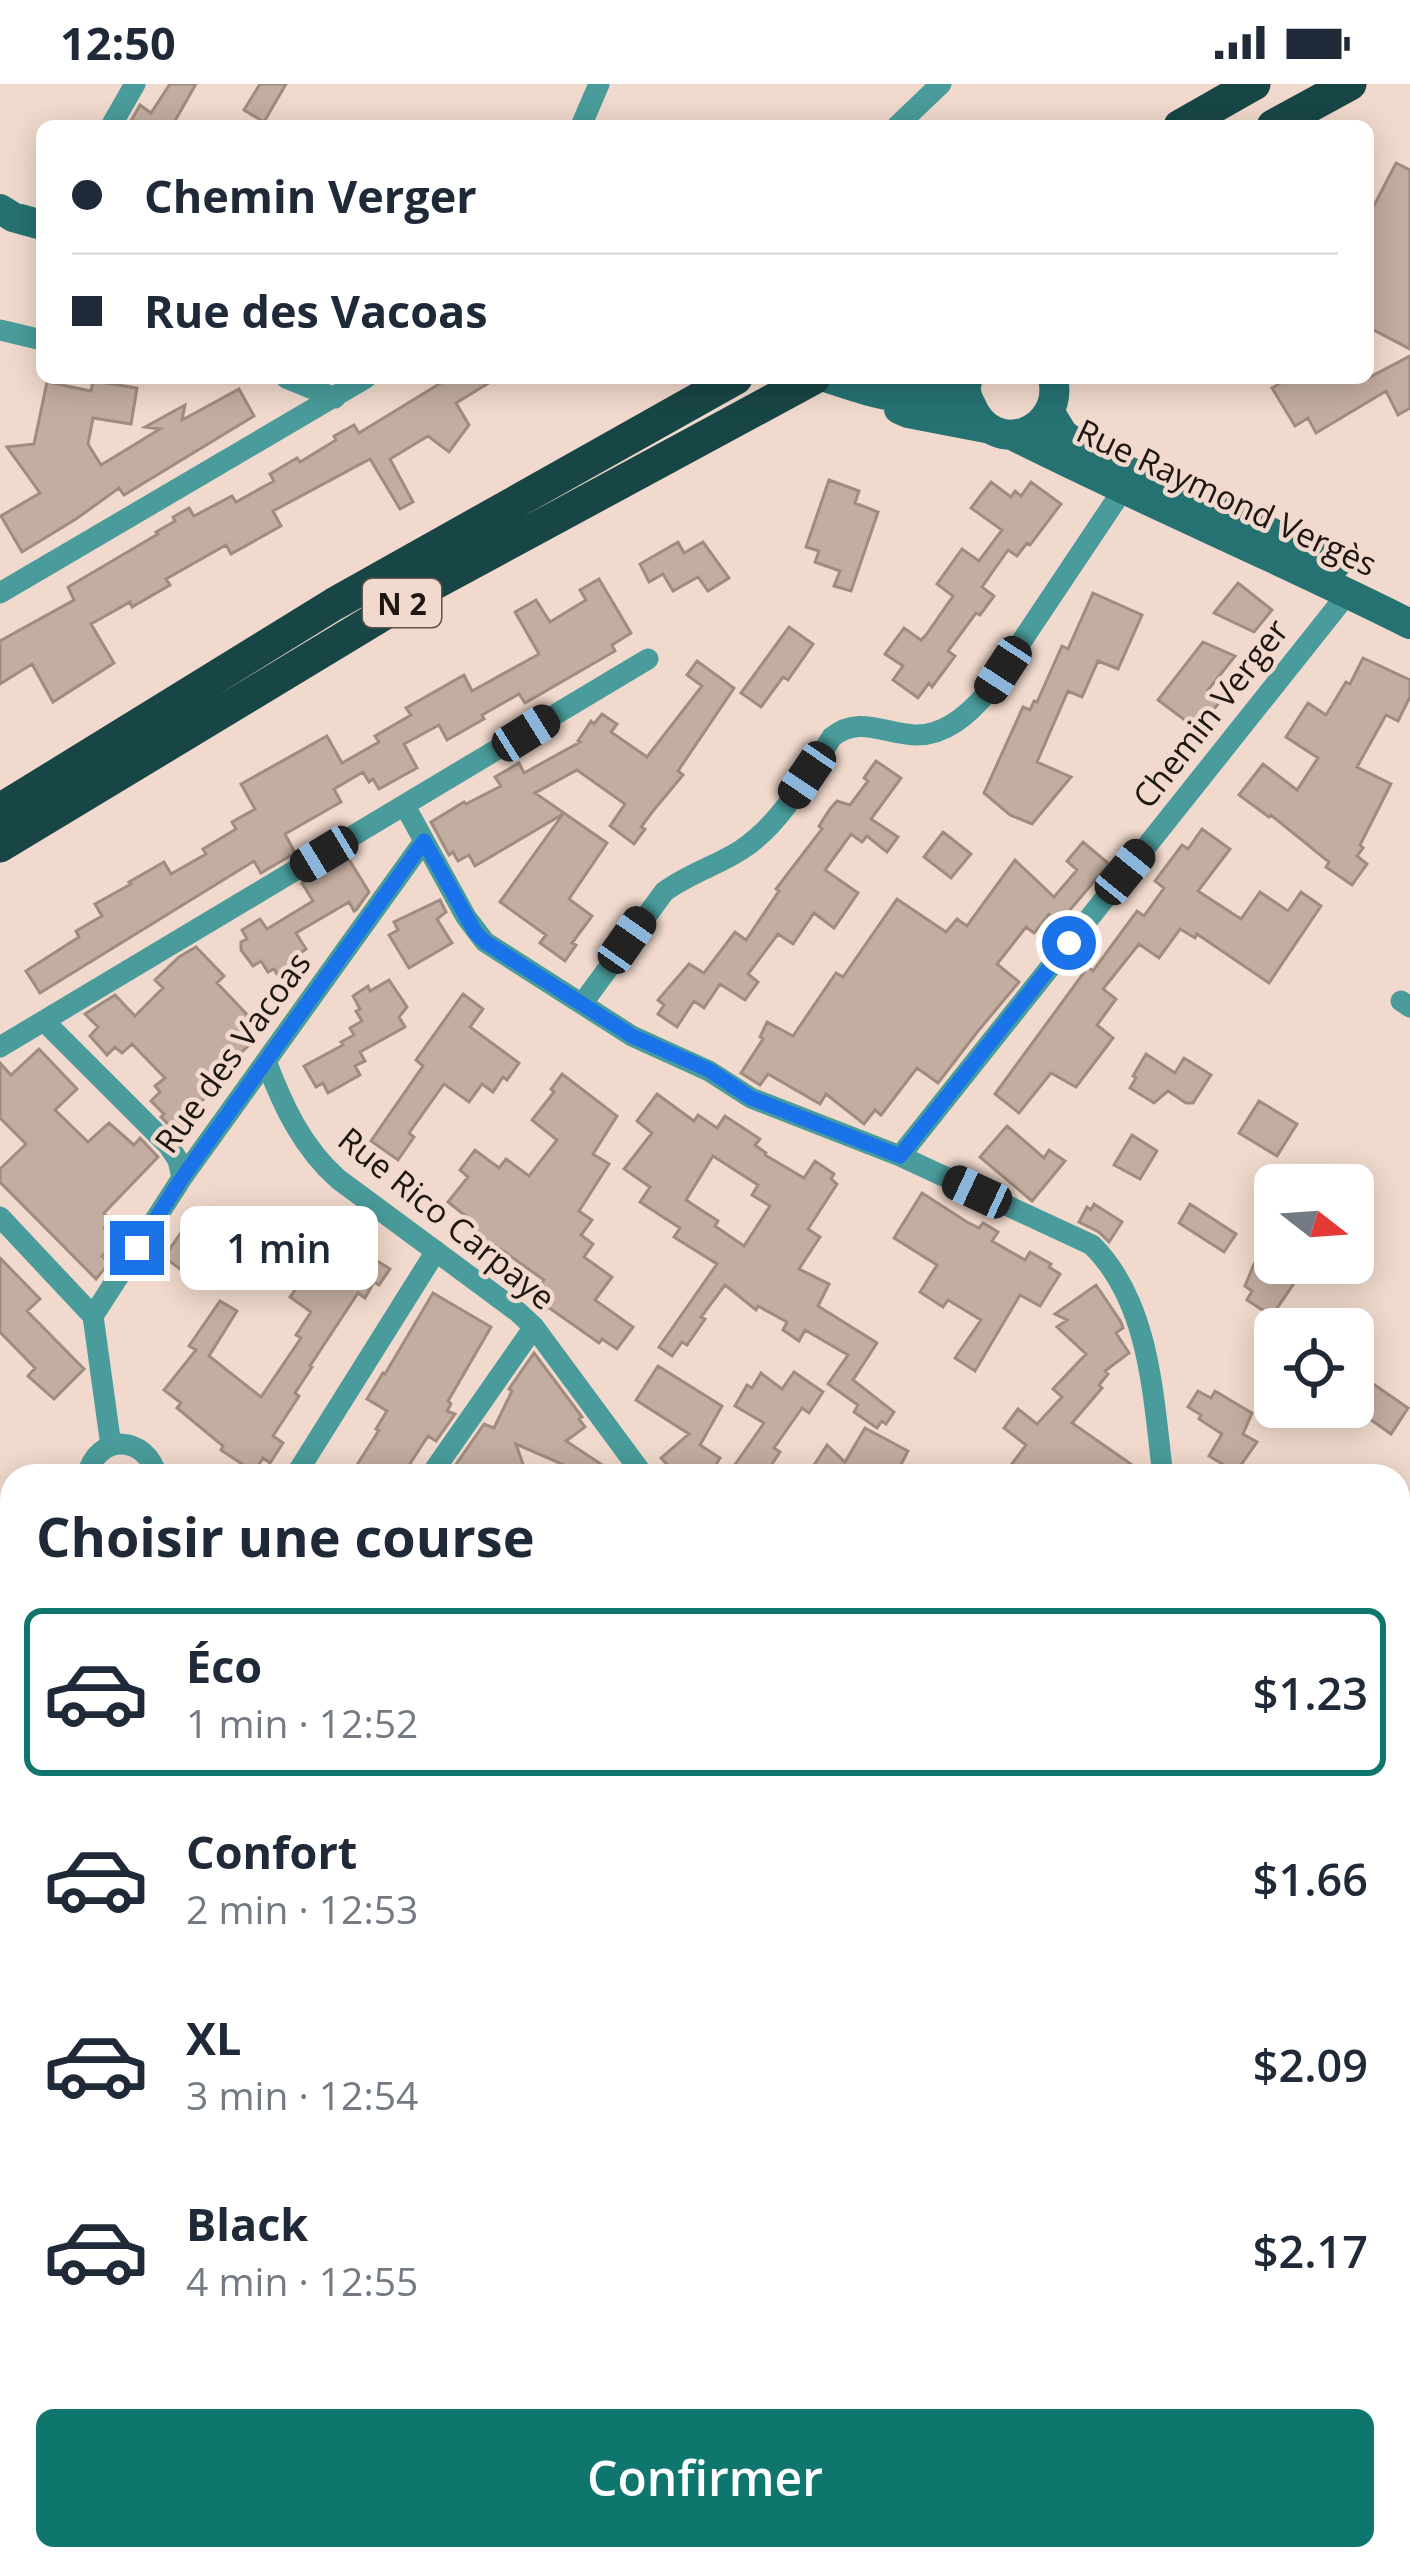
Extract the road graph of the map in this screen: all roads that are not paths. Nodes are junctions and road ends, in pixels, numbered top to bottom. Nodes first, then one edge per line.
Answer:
1 (135, 84) edge
2 (599, 84) edge
3 (940, 84) edge
4 (1254, 84) edge
5 (1350, 84) edge
6 (114, 120) edge
7 (584, 120) edge
8 (903, 120) edge
9 (1191, 120) edge
10 (1285, 120) edge
11 (0, 209) edge
12 (36, 223) edge
13 (0, 330) edge
14 (36, 339) edge
15 (301, 384) edge
16 (357, 384) edge
17 (725, 384) edge
18 (803, 384) edge
19 (846, 384) edge
20 (964, 384) edge
21 (966, 384) edge
22 (1055, 384) edge
23 (874, 393) junction
24 (335, 398) junction
25 (1049, 411) junction
26 (1000, 432) junction
27 (1126, 481) junction
28 (0, 593) edge
29 (1348, 593) junction
30 (1410, 601) edge
31 (1410, 624) edge
32 (648, 658) dead end
33 (404, 806) junction
34 (0, 810) edge
35 (424, 841) junction
36 (0, 846) edge
37 (582, 1004) junction
38 (44, 1021) junction
39 (0, 1047) edge
40 (266, 1061) junction
41 (900, 1156) junction
42 (182, 1178) junction
43 (0, 1217) edge
44 (436, 1252) junction
45 (93, 1316) junction
46 (534, 1327) junction
47 (112, 1445) junction
48 (90, 1464) edge
49 (152, 1464) edge
50 (303, 1464) edge
51 (438, 1464) edge
52 (635, 1464) edge
53 (1161, 1464) edge

1 - 6 street
2 - 7 street
3 - 8 street
4 - 9 highway
5 - 10 highway
11 - 12 main road
13 - 14 street
15 - 24 street
16 - 24 street
17 - 34 highway, N 2
18 - 36 highway, N 2
19 - 23 main road, Rue Raymond Vergès
20 - 23 main road, Rue Raymond Vergès
21 - 26 main road
22 - 25 main road
23 - 26 main road, Rue Raymond Vergès
24 - 28 street
25 - 26 main road
25 - 27 main road, Rue Raymond Vergès
26 - 27 main road, Rue Raymond Vergès
27 - 29 main road, Rue Raymond Vergès
27 - 30 main road, Rue Raymond Vergès
27 - 37 street
29 - 31 main road, Rue Raymond Vergès
29 - 41 street, Chemin Verger
32 - 33 street
33 - 35 street
33 - 38 street
35 - 37 street
35 - 40 street, Rue des Vacoas
37 - 41 street
38 - 39 street
38 - 42 street
40 - 42 street, Rue des Vacoas
40 - 44 street, Rue Rico Carpaye
41 - 53 street
42 - 45 street, Rue des Vacoas
43 - 45 street
44 - 46 street, Rue Rico Carpaye
44 - 50 street
45 - 47 street
46 - 51 street
46 - 52 street, Rue Rico Carpaye
47 - 48 street
47 - 49 street

